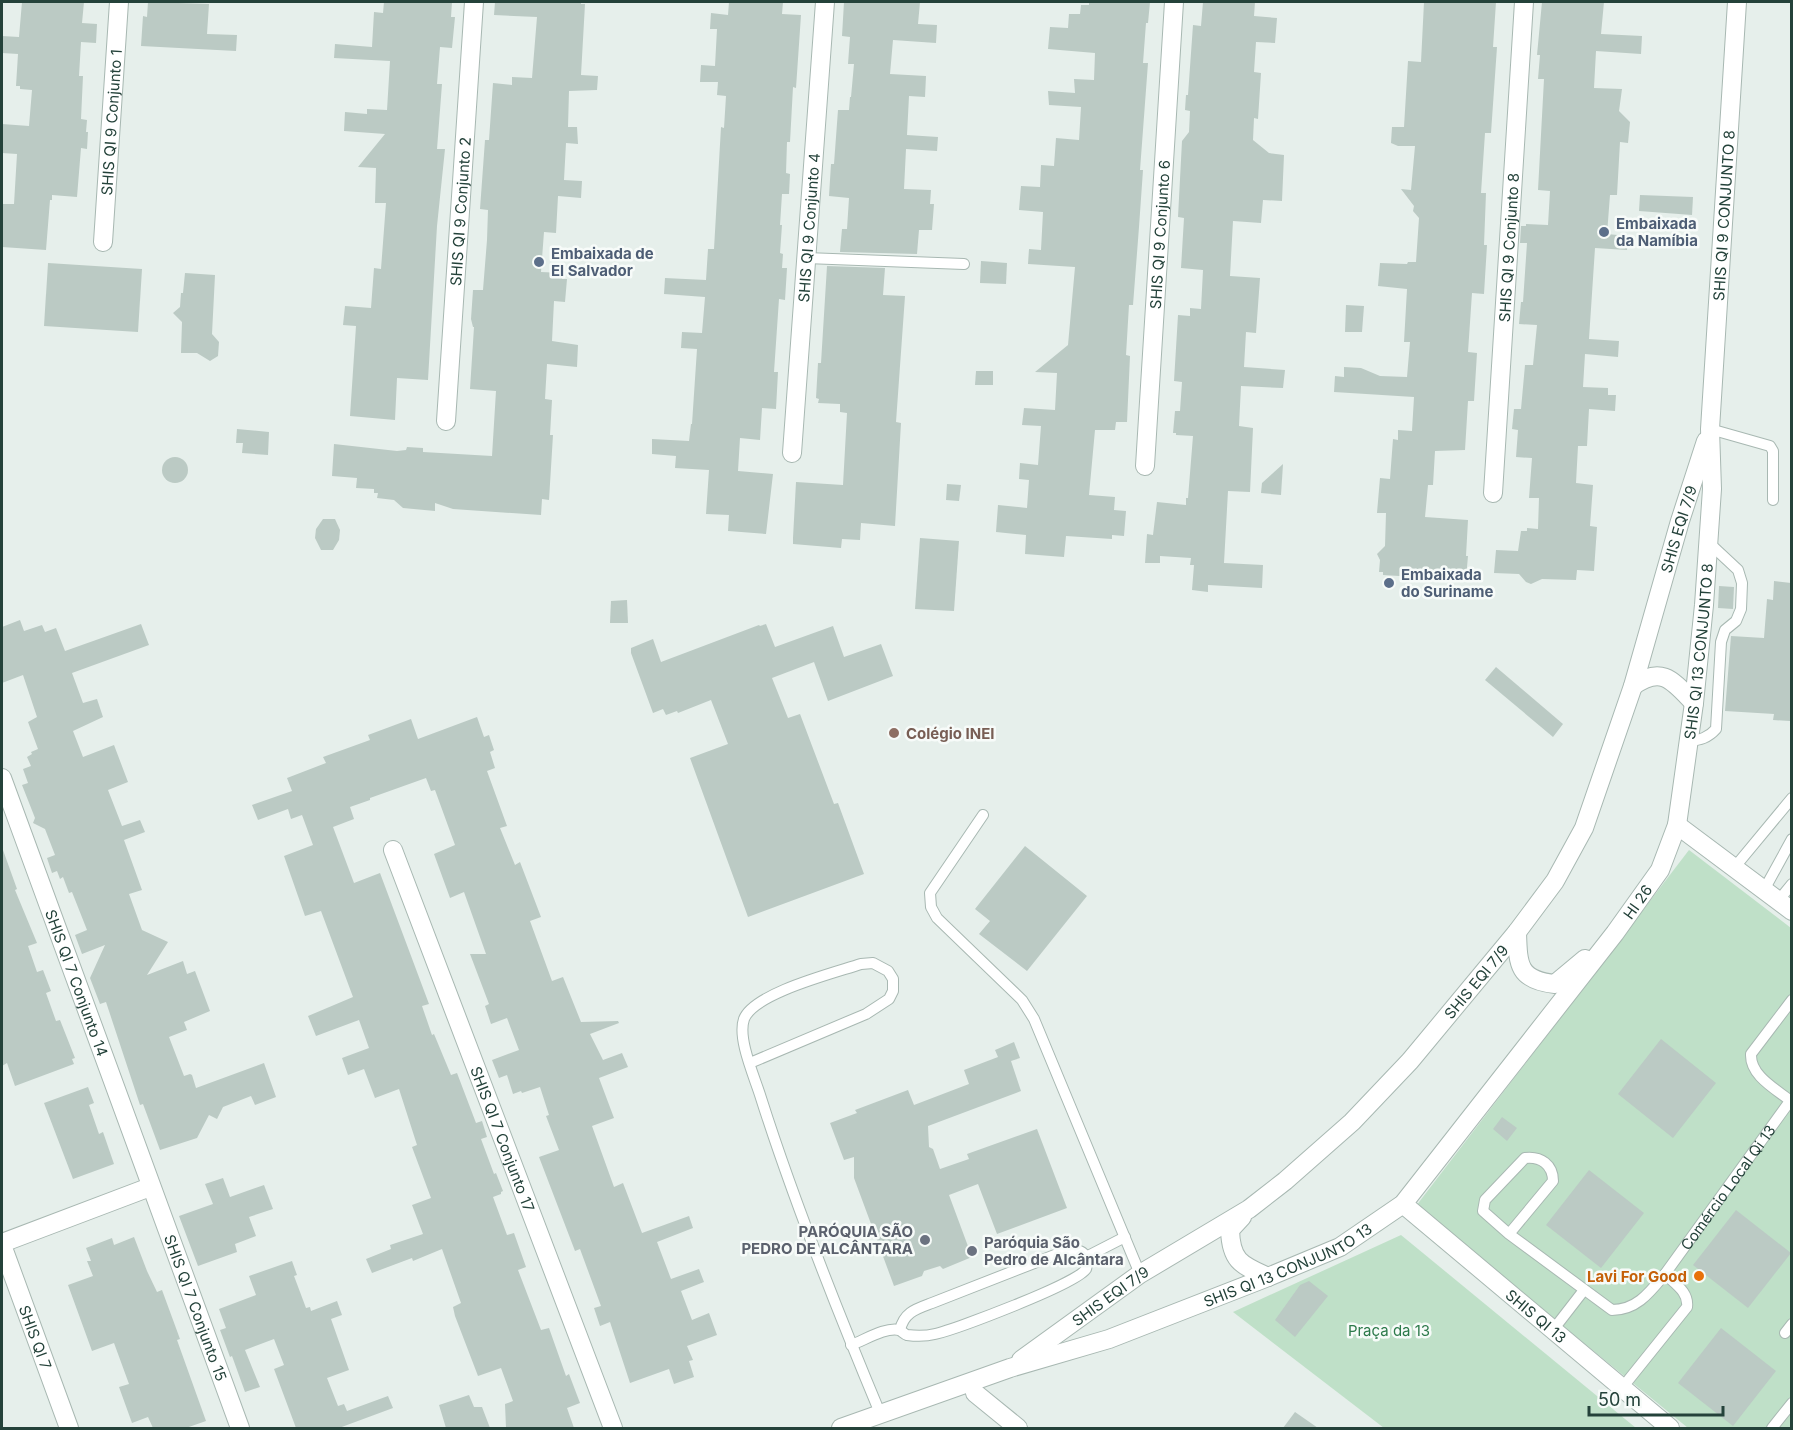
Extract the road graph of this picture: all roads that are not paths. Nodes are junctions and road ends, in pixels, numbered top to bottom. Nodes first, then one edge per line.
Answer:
1 (119, 2) edge
2 (474, 2) edge
3 (825, 2) edge
4 (1174, 2) edge
5 (1524, 2) edge
6 (1737, 2) edge
7 (103, 242) dead end
8 (806, 258) junction
9 (964, 264) dead end
10 (446, 421) dead end
11 (1710, 429) junction
12 (792, 453) dead end
13 (1145, 466) dead end
14 (1493, 493) dead end
15 (1773, 500) dead end
16 (1708, 542) junction
17 (1633, 686) junction
18 (1694, 703) junction
19 (1689, 741) junction
20 (2, 778) edge
21 (1791, 798) edge
22 (983, 816) dead end
23 (1677, 825) junction
24 (1791, 839) edge
25 (393, 850) dead end
26 (1734, 868) junction
27 (1660, 870) joint
28 (1791, 884) edge
29 (1778, 900) edge
30 (1517, 932) junction
31 (1615, 933) junction
32 (1791, 1000) edge
33 (750, 1063) junction
34 (1791, 1102) edge
35 (150, 1187) junction
36 (1403, 1204) junction
37 (1249, 1209) junction
38 (1509, 1234) junction
39 (1125, 1237) junction
40 (2, 1244) edge
41 (1086, 1257) junction
42 (1140, 1274) junction
43 (1665, 1274) junction
44 (1268, 1278) junction
45 (1584, 1290) junction
46 (900, 1330) junction
47 (1553, 1330) junction
48 (851, 1345) junction
49 (1010, 1368) junction
50 (1622, 1388) junction
51 (975, 1393) dead end
52 (1791, 1403) edge
53 (880, 1413) junction
54 (69, 1428) edge
55 (240, 1428) edge
56 (613, 1428) edge
57 (841, 1428) edge
58 (1018, 1428) edge
59 (1670, 1428) edge
60 (1772, 1428) edge

1 - 7 street, SHIS QI 9 Conjunto 1
2 - 10 street, SHIS QI 9 Conjunto 2
3 - 8 street, SHIS QI 9 Conjunto 4
4 - 13 street, SHIS QI 9 Conjunto 6
5 - 14 street, SHIS QI 9 Conjunto 8
6 - 11 street, SHIS QI 9 CONJUNTO 8
8 - 9 lane
8 - 12 street, SHIS QI 9 Conjunto 4
11 - 15 lane
11 - 16 street, SHIS QI 13 CONJUNTO 8
11 - 17 street, SHIS EQI 7/9
16 - 18 street, SHIS QI 13 CONJUNTO 8
16 - 19 lane
17 - 18 street
17 - 30 street, SHIS EQI 7/9
18 - 19 street, SHIS QI 13 CONJUNTO 8
19 - 23 street, SHIS QI 13 CONJUNTO 8
20 - 35 street, SHIS QI 7 Conjunto 14
21 - 26 lane
22 - 39 lane
23 - 26 street
23 - 27 street, SHIS QI 13 CONJUNTO 8
24 - 29 lane
25 - 56 street, SHIS QI 7 Conjunto 17
26 - 29 street
27 - 31 street, HI 26
28 - 29 lane
30 - 31 street
30 - 37 street, SHIS EQI 7/9
31 - 36 street, SHIS QI 13 CONJUNTO 13
32 - 34 lane, Comércio Local Qi 13
33 - 33 lane
33 - 48 lane
34 - 43 lane, Comércio Local Qi 13
35 - 40 street
35 - 55 street, SHIS QI 7 Conjunto 15
36 - 44 street, SHIS QI 13 CONJUNTO 13
36 - 47 street, SHIS QI 13
37 - 42 street, SHIS EQI 7/9
37 - 44 street
38 - 38 lane, Comércio Local Qi 13
38 - 45 lane, Comércio Local Qi 13
39 - 41 lane
39 - 42 lane
40 - 54 street, SHIS QI 7
41 - 46 lane
41 - 46 lane
42 - 49 street, SHIS EQI 7/9
43 - 45 lane, Comércio Local Qi 13
43 - 50 lane
44 - 49 street, SHIS QI 13 CONJUNTO 13
45 - 47 lane
46 - 48 lane
47 - 50 street, SHIS QI 13
48 - 53 lane
49 - 53 street, SHIS QI 13 CONJUNTO 13
50 - 59 street, SHIS QI 13
51 - 58 street
52 - 60 lane
53 - 57 street, SHIS QI 13 CONJUNTO 13

